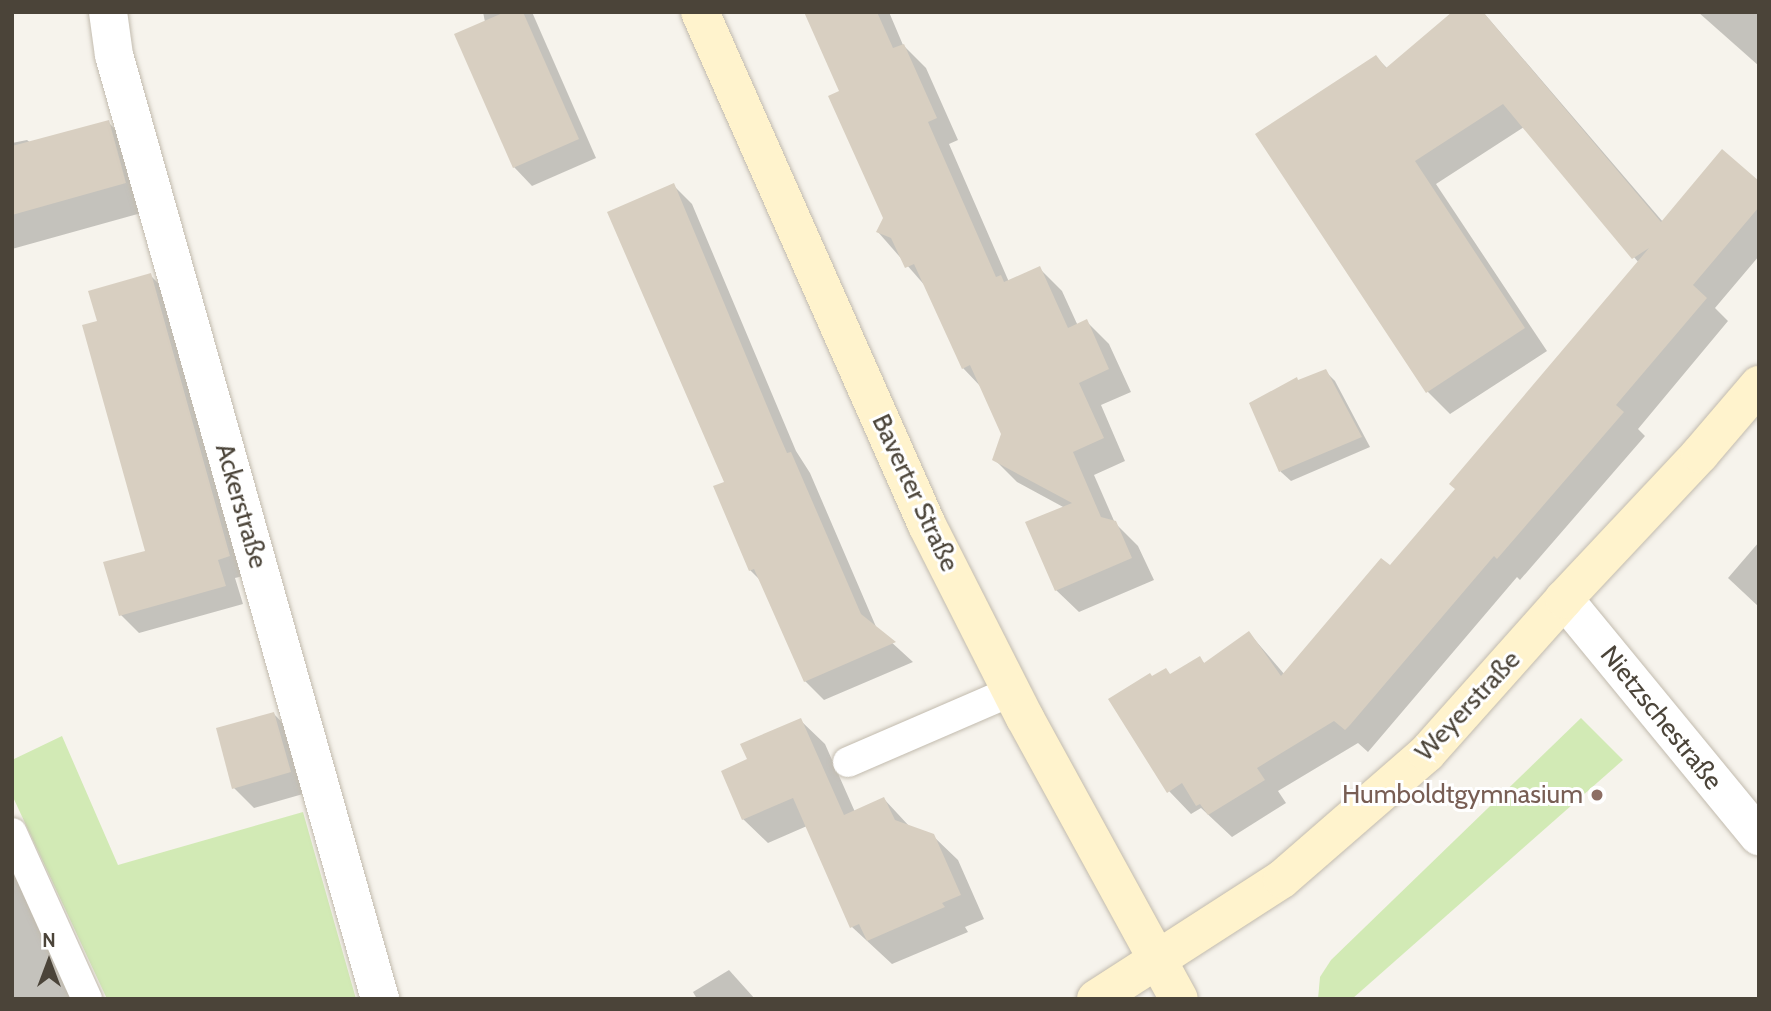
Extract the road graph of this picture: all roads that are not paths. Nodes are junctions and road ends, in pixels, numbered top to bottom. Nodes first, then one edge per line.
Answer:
1 (108, 12) edge
2 (700, 12) edge
3 (1759, 385) edge
4 (1564, 599) junction
5 (1012, 691) junction
6 (848, 762) dead end
7 (12, 833) edge
8 (1759, 836) edge
9 (1157, 960) junction
10 (88, 999) edge
11 (380, 999) edge
12 (1096, 999) edge
13 (1179, 999) edge

1 - 11 street, Ackerstraße
2 - 5 main road, Baverter Straße
3 - 4 main road, Weyerstraße
4 - 8 street, Nietzschestraße
4 - 9 main road, Weyerstraße
5 - 6 lane
5 - 9 main road, Baverter Straße
7 - 10 lane
9 - 12 main road, Weyerstraße
9 - 13 main road, Baverter Straße

